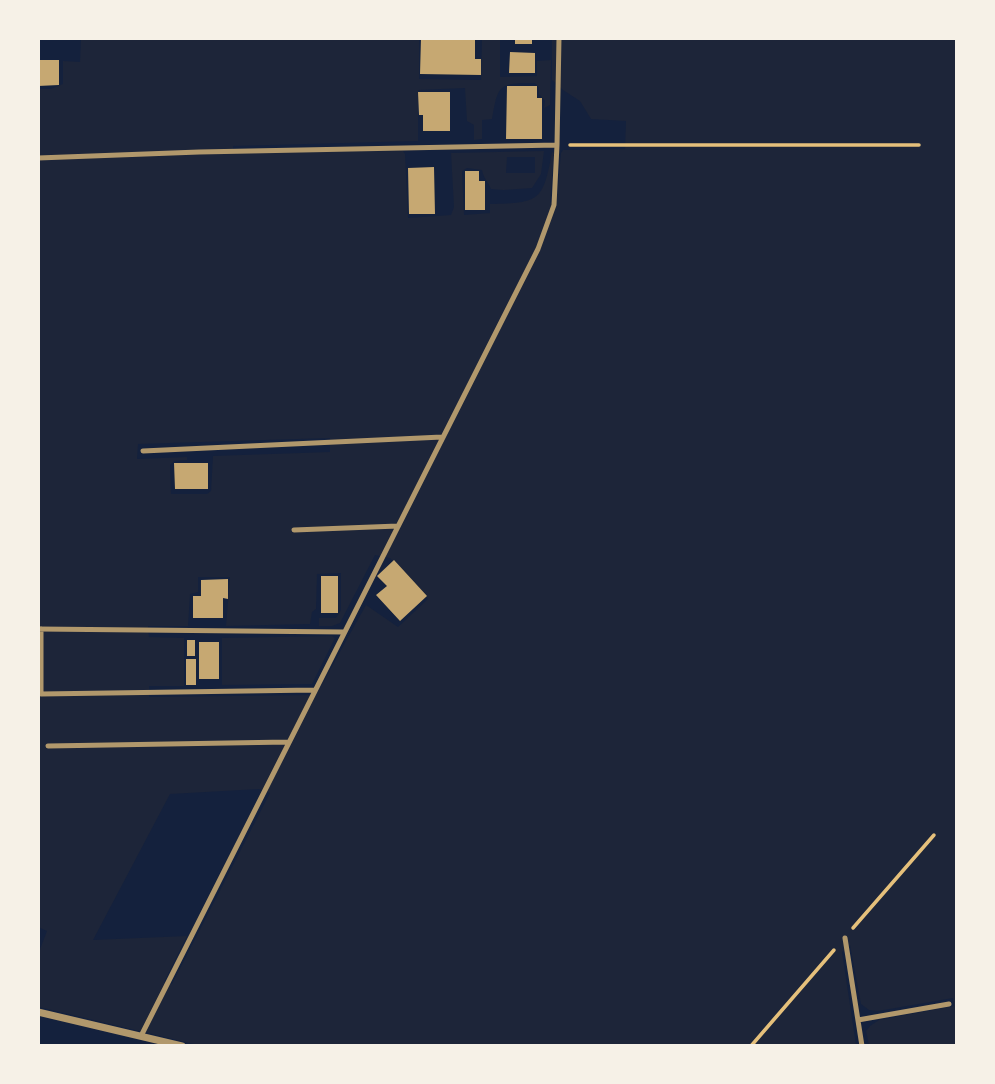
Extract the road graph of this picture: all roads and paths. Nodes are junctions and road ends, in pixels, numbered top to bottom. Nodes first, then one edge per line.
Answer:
1 (559, 38) edge
2 (557, 145) junction
3 (919, 145) dead end
4 (38, 158) edge
5 (442, 438) junction
6 (143, 451) dead end
7 (398, 526) junction
8 (294, 530) dead end
9 (40, 629) edge
10 (344, 632) junction
11 (314, 690) junction
12 (288, 742) junction
13 (48, 746) dead end
14 (845, 938) dead end
15 (949, 1004) dead end
16 (38, 1012) edge
17 (858, 1020) junction
18 (141, 1037) junction
19 (182, 1045) edge
20 (862, 1045) edge

1 - 2 lane
2 - 3 path
2 - 4 lane
2 - 5 lane
5 - 6 lane
5 - 7 lane
7 - 8 lane
7 - 10 lane
9 - 10 lane
9 - 11 lane
10 - 11 lane
11 - 12 lane
12 - 13 lane
12 - 18 lane
14 - 17 lane
15 - 17 lane
16 - 18 street
17 - 20 lane
18 - 19 street

